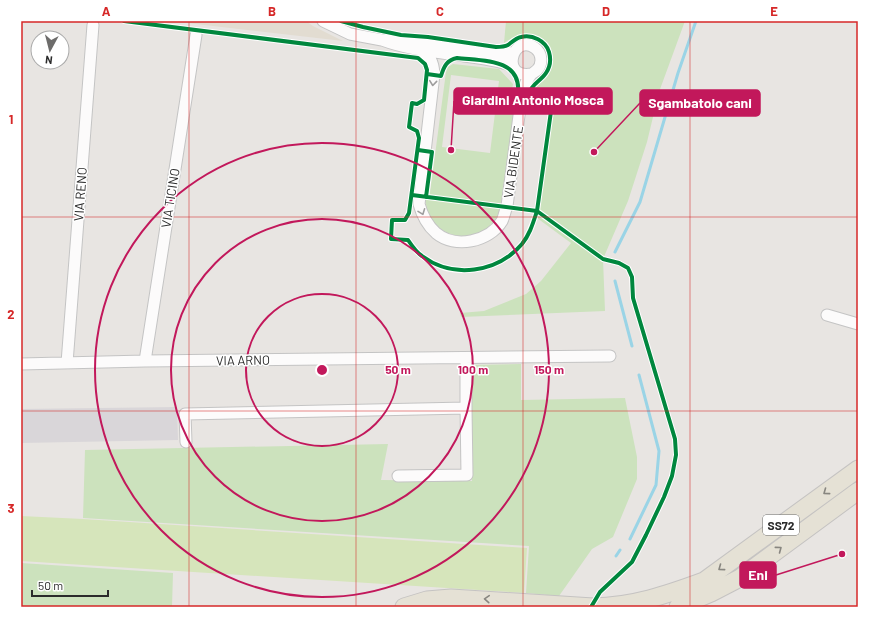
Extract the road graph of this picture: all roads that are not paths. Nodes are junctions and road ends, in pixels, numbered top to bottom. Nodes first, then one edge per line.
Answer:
1 (323, 21) edge
2 (93, 25) dead end
3 (196, 35) dead end
4 (382, 40) junction
5 (420, 50) junction
6 (514, 52) junction
7 (513, 66) junction
8 (531, 74) junction
9 (827, 314) dead end
10 (858, 324) edge
11 (610, 356) dead end
12 (466, 358) junction
13 (145, 362) junction
14 (67, 363) junction
15 (21, 364) edge
16 (466, 408) junction
17 (186, 442) dead end
18 (858, 469) edge
19 (398, 476) dead end
20 (858, 491) edge
21 (704, 581) junction
22 (683, 606) edge
23 (404, 607) edge
24 (654, 607) edge

1 - 4 street, VIA BIDENTE
2 - 14 street, VIA RENO
3 - 13 street, VIA TICINO
4 - 5 street, VIA BIDENTE
4 - 6 street, VIA BIDENTE
5 - 7 street, VIA BIDENTE
5 -> 8 street, VIA BIDENTE
6 - 7 street
6 - 8 street, VIA BIDENTE
7 - 8 street, VIA BIDENTE
9 - 10 street
11 - 12 street, VIA ARNO
12 - 13 street, VIA ARNO
12 - 16 street
13 - 14 street, VIA ARNO
14 - 15 street, VIA ARNO
16 - 17 street
16 - 19 street
18 -> 21 main road, SS72
22 -> 20 main road, SS72
21 -> 23 main road, SS72
21 - 24 main road, SS72

